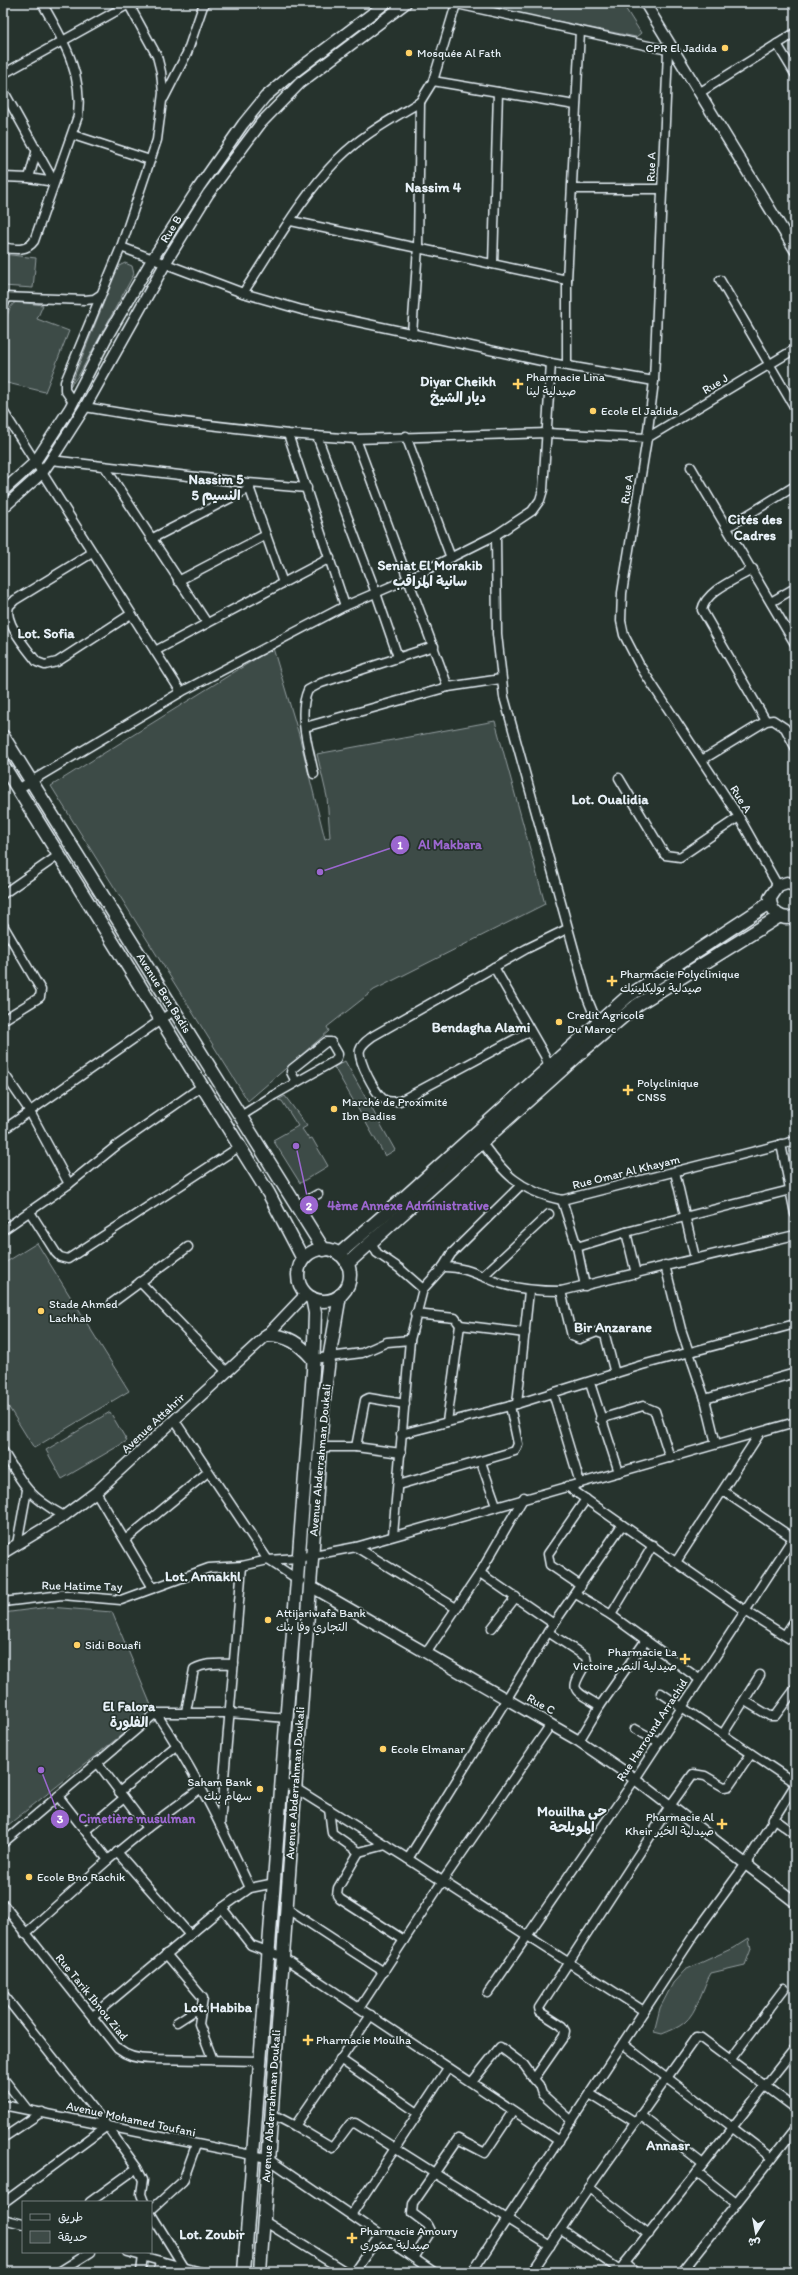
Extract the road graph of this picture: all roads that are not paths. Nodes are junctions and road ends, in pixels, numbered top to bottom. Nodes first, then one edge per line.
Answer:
1 (42, 3) edge
2 (154, 3) edge
3 (204, 3) edge
4 (386, 3) edge
5 (406, 3) edge
6 (645, 3) edge
7 (129, 4) edge
8 (454, 4) edge
9 (580, 31) junction
10 (795, 33) edge
11 (63, 40) junction
12 (776, 44) junction
13 (670, 51) junction
14 (3, 74) edge
15 (795, 74) edge
16 (433, 81) junction
17 (3, 90) edge
18 (498, 92) junction
19 (698, 93) junction
20 (162, 102) junction
21 (420, 102) junction
22 (575, 105) junction
23 (73, 134) junction
24 (37, 149) junction
25 (150, 160) junction
26 (3, 177) edge
27 (29, 178) junction
28 (54, 182) junction
29 (573, 189) junction
30 (662, 189) junction
31 (290, 221) junction
32 (3, 247) edge
33 (121, 247) junction
34 (418, 247) junction
35 (795, 250) edge
36 (153, 258) junction
37 (165, 263) junction
38 (492, 264) junction
39 (567, 280) junction
40 (720, 280) dead end
41 (243, 293) junction
42 (100, 295) junction
43 (5, 297) edge
44 (3, 307) edge
45 (412, 334) junction
46 (795, 349) edge
47 (551, 363) junction
48 (566, 365) junction
49 (769, 366) junction
50 (654, 381) junction
51 (73, 402) junction
52 (85, 407) junction
53 (795, 408) edge
54 (3, 411) edge
55 (547, 433) junction
56 (288, 434) junction
57 (317, 436) junction
58 (406, 436) junction
59 (647, 438) junction
60 (356, 439) junction
61 (51, 460) junction
62 (35, 462) junction
63 (105, 467) junction
64 (691, 467) dead end
65 (42, 474) junction
66 (249, 486) junction
67 (795, 486) edge
68 (307, 488) junction
69 (3, 491) edge
70 (3, 508) edge
71 (728, 527) junction
72 (266, 535) junction
73 (496, 536) junction
74 (151, 539) junction
75 (92, 553) junction
76 (330, 558) junction
77 (451, 558) junction
78 (753, 569) junction
79 (408, 579) junction
80 (178, 581) junction
81 (283, 583) junction
82 (795, 588) edge
83 (376, 593) junction
84 (771, 602) junction
85 (345, 606) junction
86 (131, 614) junction
87 (207, 623) junction
88 (795, 644) edge
89 (434, 646) junction
90 (155, 651) junction
91 (398, 657) junction
92 (501, 679) junction
93 (448, 687) junction
94 (181, 692) junction
95 (766, 721) junction
96 (305, 726) junction
97 (3, 736) edge
98 (795, 747) edge
99 (702, 760) junction
100 (3, 765) edge
101 (314, 774) dead end
102 (619, 778) dead end
103 (32, 782) junction
104 (18, 788) junction
105 (739, 817) junction
106 (59, 854) junction
107 (778, 886) junction
108 (795, 886) edge
109 (3, 894) edge
110 (770, 903) junction
111 (780, 916) junction
112 (795, 916) edge
113 (3, 925) edge
114 (567, 929) junction
115 (494, 968) junction
116 (174, 1010) junction
117 (3, 1020) edge
118 (161, 1020) junction
119 (600, 1029) junction
120 (530, 1032) junction
121 (549, 1065) junction
122 (3, 1072) edge
123 (551, 1081) junction
124 (296, 1082) junction
125 (202, 1087) junction
126 (30, 1110) junction
127 (241, 1116) junction
128 (3, 1130) edge
129 (478, 1138) junction
130 (795, 1141) edge
131 (781, 1144) junction
132 (239, 1147) junction
133 (675, 1172) junction
134 (69, 1184) junction
135 (285, 1186) junction
136 (520, 1186) junction
137 (790, 1190) junction
138 (269, 1194) junction
139 (318, 1194) dead end
140 (562, 1200) junction
141 (794, 1205) edge
142 (297, 1206) junction
143 (30, 1212) junction
144 (549, 1214) dead end
145 (795, 1214) edge
146 (686, 1216) junction
147 (3, 1230) edge
148 (626, 1232) junction
149 (795, 1235) edge
150 (371, 1242) junction
151 (188, 1247) dead end
152 (576, 1247) junction
153 (324, 1250) junction
154 (338, 1254) junction
155 (695, 1258) junction
156 (303, 1259) junction
157 (347, 1264) junction
158 (665, 1265) junction
159 (443, 1268) junction
160 (636, 1274) junction
161 (483, 1276) junction
162 (140, 1282) junction
163 (585, 1286) junction
164 (423, 1289) junction
165 (529, 1291) junction
166 (561, 1291) junction
167 (340, 1295) junction
168 (310, 1296) junction
169 (112, 1303) dead end
170 (415, 1314) junction
171 (795, 1324) edge
172 (460, 1325) junction
173 (525, 1333) junction
174 (267, 1335) junction
175 (410, 1340) junction
176 (689, 1353) junction
177 (313, 1359) junction
178 (329, 1359) junction
179 (226, 1371) junction
180 (795, 1373) edge
181 (615, 1374) junction
182 (590, 1383) junction
183 (553, 1393) junction
184 (705, 1399) junction
185 (404, 1404) junction
186 (513, 1405) junction
187 (600, 1419) junction
188 (175, 1421) junction
189 (447, 1422) junction
190 (795, 1422) edge
191 (760, 1433) junction
192 (401, 1434) junction
193 (716, 1444) junction
194 (320, 1447) junction
195 (356, 1447) junction
196 (3, 1451) edge
197 (401, 1453) junction
198 (670, 1458) junction
199 (482, 1462) junction
200 (208, 1472) junction
201 (619, 1472) junction
202 (580, 1483) junction
203 (398, 1485) junction
204 (567, 1486) junction
205 (27, 1490) junction
206 (723, 1491) junction
207 (96, 1492) junction
208 (524, 1497) junction
209 (586, 1499) junction
210 (496, 1506) junction
211 (64, 1516) junction
212 (622, 1525) junction
213 (393, 1535) junction
214 (794, 1537) edge
215 (125, 1540) junction
216 (17, 1544) junction
217 (653, 1545) junction
218 (356, 1547) junction
219 (3, 1553) edge
220 (312, 1556) junction
221 (298, 1558) junction
222 (268, 1560) junction
223 (676, 1562) junction
224 (242, 1566) junction
225 (480, 1573) junction
226 (297, 1579) junction
227 (310, 1586) junction
228 (581, 1586) junction
229 (153, 1588) junction
230 (576, 1594) junction
231 (516, 1597) junction
232 (3, 1602) edge
233 (456, 1608) junction
234 (744, 1610) junction
235 (611, 1615) junction
236 (795, 1620) edge
237 (554, 1624) junction
238 (492, 1628) dead end
239 (548, 1632) junction
240 (785, 1635) junction
241 (646, 1640) junction
242 (795, 1642) edge
243 (427, 1652) junction
244 (234, 1664) junction
245 (760, 1675) dead end
246 (699, 1679) junction
247 (795, 1689) edge
248 (661, 1694) dead end
249 (506, 1699) junction
250 (745, 1702) junction
251 (600, 1706) junction
252 (681, 1707) junction
253 (186, 1712) junction
254 (156, 1713) junction
255 (230, 1713) junction
256 (286, 1718) junction
257 (551, 1724) junction
258 (635, 1729) dead end
259 (723, 1734) junction
260 (579, 1741) junction
261 (659, 1742) junction
262 (178, 1745) junction
263 (751, 1754) junction
264 (97, 1762) junction
265 (635, 1779) junction
266 (282, 1783) junction
267 (201, 1788) junction
268 (295, 1788) junction
269 (794, 1788) edge
270 (122, 1795) junction
271 (58, 1796) junction
272 (670, 1806) junction
273 (328, 1809) junction
274 (773, 1818) junction
275 (220, 1825) junction
276 (147, 1828) junction
277 (86, 1830) junction
278 (795, 1834) edge
279 (3, 1843) edge
280 (386, 1845) junction
281 (117, 1852) junction
282 (359, 1852) junction
283 (408, 1858) junction
284 (108, 1860) junction
285 (745, 1865) junction
286 (442, 1882) junction
287 (275, 1883) junction
288 (250, 1888) junction
289 (795, 1902) edge
290 (3, 1904) edge
291 (222, 1908) junction
292 (286, 1908) junction
293 (25, 1934) junction
294 (190, 1935) junction
295 (526, 1935) junction
296 (404, 1940) junction
297 (269, 1951) junction
298 (166, 1954) junction
299 (282, 1956) junction
300 (568, 1963) junction
301 (384, 1972) junction
302 (784, 1989) dead end
303 (488, 1993) dead end
304 (3, 1994) edge
305 (360, 2007) junction
306 (644, 2011) junction
307 (201, 2012) junction
308 (371, 2015) junction
309 (93, 2016) junction
310 (177, 2022) dead end
311 (623, 2044) junction
312 (795, 2048) edge
313 (340, 2059) junction
314 (731, 2059) junction
315 (213, 2060) junction
316 (260, 2060) junction
317 (448, 2068) junction
318 (667, 2077) junction
319 (3, 2078) edge
320 (534, 2079) junction
321 (472, 2082) junction
322 (766, 2085) junction
323 (590, 2094) junction
324 (3, 2104) edge
325 (795, 2108) edge
326 (27, 2109) junction
327 (513, 2111) junction
328 (42, 2112) junction
329 (418, 2113) junction
330 (272, 2114) junction
331 (638, 2119) junction
332 (572, 2121) junction
333 (107, 2126) junction
334 (295, 2126) junction
335 (733, 2127) junction
336 (795, 2129) edge
337 (3, 2138) edge
338 (558, 2141) junction
339 (196, 2145) junction
340 (394, 2149) junction
341 (254, 2155) junction
342 (267, 2158) junction
343 (772, 2158) junction
344 (703, 2164) junction
345 (137, 2168) junction
346 (697, 2172) junction
347 (434, 2174) junction
348 (589, 2188) junction
349 (91, 2201) edge
350 (144, 2201) edge
351 (3, 2202) edge
352 (736, 2203) junction
353 (152, 2209) edge
354 (351, 2215) junction
355 (152, 2216) edge
356 (507, 2218) junction
357 (3, 2219) edge
358 (264, 2221) junction
359 (22, 2224) edge
360 (560, 2230) junction
361 (649, 2234) junction
362 (380, 2235) junction
363 (550, 2246) junction
364 (89, 2253) edge
365 (130, 2253) edge
366 (143, 2256) junction
367 (414, 2258) junction
368 (160, 2261) junction
369 (184, 2267) junction
370 (621, 2268) edge
371 (475, 2271) edge
372 (59, 2272) edge
373 (141, 2272) edge
374 (158, 2272) edge
375 (201, 2272) edge
376 (244, 2272) edge
377 (260, 2272) edge
378 (346, 2272) edge
379 (354, 2272) edge
380 (434, 2272) edge
381 (533, 2272) edge
382 (635, 2272) edge
383 (682, 2272) edge

1 - 11 street
2 - 7 street
3 - 20 street
4 - 36 street, Rue B
5 - 37 street, Rue B
6 - 13 street
7 - 11 street
7 - 20 street
8 - 9 street
8 - 16 street
9 - 13 street
9 - 22 street
10 - 12 street
11 - 14 street
11 - 23 street
12 - 15 street
12 - 19 street
13 - 19 street
13 - 30 street, Rue A
16 - 18 street
16 - 21 street
17 - 24 street
18 - 22 street
18 - 38 street
19 - 35 street
20 - 25 street
21 - 31 street
21 - 34 street
22 - 29 street
23 - 25 street
23 - 28 street
24 - 27 street
24 - 28 street
25 - 33 street
26 - 27 street
27 - 28 street
28 - 32 street
29 - 30 street
29 - 39 street
30 - 50 street, Rue A
31 - 34 street
31 - 41 street
33 - 36 street
33 - 42 street
34 - 38 street
34 - 45 street
36 - 37 street
36 - 51 street, Rue B
37 - 41 street
37 - 52 street, Rue B
38 - 39 street
39 - 48 street
40 - 49 street
41 - 45 street
42 - 43 street
42 - 51 street
43 - 44 street
45 - 47 street
46 - 49 street, Rue J
47 - 48 street
47 - 55 street
48 - 50 street
49 - 53 street
49 - 59 street, Rue J
50 - 59 street, Rue A
51 - 62 street, Rue B
52 - 56 street
52 - 61 street, Rue B
54 - 62 street
55 - 58 street
55 - 59 street
55 - 73 street
56 - 57 street
56 - 68 street
57 - 60 street
57 - 83 street
58 - 60 street
58 - 77 street
59 - 99 street, Rue A
60 - 79 street
61 - 63 street
61 - 65 street, Rue B
62 - 65 street
62 - 69 street, Rue B
63 - 66 street
63 - 74 street
64 - 71 street
65 - 70 street, Rue B
65 - 75 street
66 - 68 street
66 - 72 street
66 - 74 street
67 - 71 street
68 - 76 street
71 - 78 street
72 - 80 street
72 - 81 street
73 - 77 street
73 - 92 street
74 - 80 street
75 - 86 street
75 - 86 street
76 - 81 street
76 - 85 street
77 - 79 street
78 - 84 street
78 - 95 street
79 - 83 street
79 - 89 street
80 - 87 street
81 - 87 street
82 - 84 street
83 - 85 street
83 - 91 street
84 - 88 street
85 - 94 street
86 - 90 street
87 - 90 street
89 - 91 street
89 - 93 street
90 - 94 street
91 - 96 street
92 - 93 street
92 - 114 street
93 - 96 street
94 - 103 street
95 - 98 street
95 - 99 street
96 - 101 street
97 - 103 main road, Avenue Ben Badis
99 - 105 street, Rue A
100 - 104 main road, Avenue Ben Badis
102 - 105 street
103 - 104 street
103 - 116 main road, Avenue Ben Badis
104 - 106 main road, Avenue Ben Badis
105 - 107 street, Rue A
106 - 109 street
106 - 118 main road, Avenue Ben Badis
107 - 108 main road
107 - 110 main road
110 - 111 main road
110 - 119 main road
111 - 112 main road
111 - 119 main road
113 - 117 street
114 - 115 street
114 - 119 street
115 - 120 street
115 - 120 street
116 - 118 street
116 - 127 main road, Avenue Ben Badis
118 - 125 main road, Avenue Ben Badis
118 - 126 street
119 - 121 main road
119 - 123 main road
120 - 121 street
121 - 123 street
121 - 129 main road
122 - 126 street
123 - 129 main road
124 - 124 street
124 - 127 street
125 - 132 main road, Avenue Ben Badis
125 - 134 street
126 - 128 street
126 - 134 street
127 - 135 main road, Avenue Ben Badis
129 - 136 street, Rue Omar Al Khayam
129 - 150 main road
129 - 154 main road
130 - 131 street, Rue Omar Al Khayam
131 - 133 street, Rue Omar Al Khayam
131 - 137 street
132 - 138 main road, Avenue Ben Badis
132 - 143 street
133 - 140 street, Rue Omar Al Khayam
133 - 146 street
134 - 143 street
135 - 138 main road
135 - 142 main road, Avenue Ben Badis
136 - 140 street, Rue Omar Al Khayam
136 - 159 street
137 - 141 street
137 - 146 street
138 - 156 main road, Avenue Ben Badis
139 - 142 street
140 - 152 street
141 - 145 street
142 - 153 main road, Avenue Ben Badis
143 - 147 street
144 - 161 street
146 - 148 street
146 - 155 street
148 - 152 street
148 - 160 street
149 - 155 street
150 - 157 main road
150 - 164 street
151 - 162 street
152 - 163 street
153 - 154 main road
153 - 156 main road
154 - 157 main road
155 - 158 street
156 - 168 main road
157 - 167 main road
158 - 160 street
158 - 176 street
159 - 161 street
159 - 164 street
160 - 163 street
161 - 165 street
162 - 169 street
162 - 179 street
163 - 166 street
164 - 170 street
165 - 166 street
165 - 173 street
166 - 181 street
167 - 168 main road
167 - 178 main road, Avenue Abderrahman Doukali
168 - 174 street, Avenue Attahrir
168 - 177 main road, Avenue Abderrahman Doukali
170 - 172 street
170 - 175 street
171 - 176 street
172 - 173 street
172 - 189 street
173 - 186 street
174 - 177 main road
174 - 179 street, Avenue Attahrir
175 - 178 street
175 - 185 street
176 - 181 street
176 - 184 street
177 - 178 street
177 - 221 main road, Avenue Abderrahman Doukali
178 - 194 main road, Avenue Abderrahman Doukali
179 - 188 street, Avenue Attahrir
180 - 184 street
181 - 182 street
182 - 183 street
182 - 187 street
183 - 186 street
183 - 202 street
184 - 193 street
185 - 192 street
185 - 195 street
186 - 189 street
186 - 199 street
187 - 198 street
187 - 201 street
188 - 200 street
188 - 207 street, Avenue Attahrir
189 - 192 street
190 - 191 street, Rue Hatime Tay
191 - 193 street, Rue Hatime Tay
191 - 206 street
192 - 197 street
193 - 198 street, Rue Hatime Tay
194 - 195 street
194 - 220 main road, Avenue Abderrahman Doukali
195 - 197 street
196 - 205 street
197 - 203 street
198 - 201 street, Rue Hatime Tay
199 - 203 street
199 - 210 street
200 - 215 street
200 - 222 street
201 - 202 street, Rue Hatime Tay
202 - 204 street, Rue Hatime Tay
203 - 213 street
204 - 208 street, Rue Hatime Tay
204 - 209 street
205 - 211 street
205 - 216 street
206 - 214 street
206 - 223 street
207 - 211 street, Avenue Attahrir
207 - 215 street
208 - 210 street, Rue Hatime Tay
208 - 225 street
209 - 212 street
209 - 228 street
210 - 213 street, Rue Hatime Tay
211 - 216 street, Avenue Attahrir
212 - 217 street
212 - 228 street
213 - 218 street, Rue Hatime Tay
214 - 234 street, Rue Harround Arrachid
215 - 229 street
216 - 219 street, Avenue Attahrir
217 - 223 street
217 - 235 street
218 - 220 street, Rue Hatime Tay
218 - 233 street
220 - 221 street, Rue Hatime Tay
220 - 227 main road, Avenue Abderrahman Doukali
221 - 222 street, Rue Hatime Tay
221 - 226 main road, Avenue Abderrahman Doukali
222 - 224 street, Rue Hatime Tay
222 - 226 street
223 - 234 street
224 - 229 street, Rue Hatime Tay
224 - 244 street
225 - 231 street
225 - 233 street
226 - 227 street
226 - 256 main road, Avenue Abderrahman Doukali
227 - 243 street, Rue C
227 - 268 main road, Avenue Abderrahman Doukali
228 - 230 street
229 - 232 street, Rue Hatime Tay
230 - 235 street
230 - 237 street
231 - 237 street
231 - 238 street
233 - 243 street
234 - 240 street
234 - 246 street, Rue Harround Arrachid
235 - 241 street
236 - 240 street
237 - 239 street
239 - 249 street
239 - 251 street
240 - 242 street
241 - 246 street
241 - 251 street
243 - 249 street, Rue C
244 - 253 street
244 - 255 street
245 - 250 street
246 - 252 street, Rue Harround Arrachid
247 - 250 street
248 - 252 street
249 - 257 street, Rue C
249 - 283 street
250 - 259 street
251 - 260 street
252 - 259 street
252 - 261 street, Rue Harround Arrachid
253 - 254 street
253 - 255 street
254 - 262 street
254 - 264 street
255 - 256 street
255 - 275 street
256 - 266 main road, Avenue Abderrahman Doukali
257 - 260 street, Rue C
257 - 286 street
258 - 261 street
259 - 263 street
260 - 265 street, Rue C
261 - 265 street, Rue Harround Arrachid
262 - 267 street
262 - 270 street
263 - 269 street
263 - 272 street
264 - 270 street
264 - 271 street
265 - 272 street, Rue C
265 - 295 street, Rue Harround Arrachid
266 - 268 street
266 - 287 main road, Avenue Abderrahman Doukali
267 - 275 street
267 - 276 street
268 - 273 street
268 - 292 main road, Avenue Abderrahman Doukali
269 - 274 street
270 - 276 street
270 - 277 street
271 - 277 street
271 - 279 street
272 - 285 street, Rue C
272 - 300 street
273 - 280 street
273 - 282 street
274 - 278 street
274 - 285 street
275 - 288 street
276 - 281 street
277 - 284 street
280 - 282 street
280 - 283 street
281 - 284 street
281 - 294 street
282 - 296 street
283 - 286 street
284 - 293 street
285 - 289 street, Rue C
285 - 306 street
286 - 295 street
286 - 296 street
287 - 288 street
287 - 297 main road, Avenue Abderrahman Doukali
288 - 291 street
290 - 293 street, Rue Tarik Ibnou Ziad
291 - 294 street
291 - 297 street
292 - 299 main road, Avenue Abderrahman Doukali
292 - 301 street
293 - 309 street, Rue Tarik Ibnou Ziad
294 - 298 street
295 - 300 street
295 - 303 street, Rue Harround Arrachid
296 - 301 street
297 - 299 street
297 - 316 main road, Avenue Abderrahman Doukali
298 - 307 street
298 - 309 street
299 - 305 street
299 - 330 main road, Avenue Abderrahman Doukali
300 - 306 street
300 - 320 street
301 - 305 street
302 - 314 street
304 - 333 street
305 - 308 street
306 - 311 street
307 - 310 street
307 - 315 street
308 - 313 street
308 - 317 street
309 - 315 street, Rue Tarik Ibnou Ziad
311 - 318 street
311 - 323 street
312 - 322 street
313 - 329 street
313 - 334 street
314 - 318 street
314 - 322 street
315 - 316 street, Rue Tarik Ibnou Ziad
316 - 341 main road, Avenue Abderrahman Doukali
317 - 321 street
317 - 329 street
318 - 331 street
318 - 335 street
319 - 326 street
320 - 321 street
320 - 332 street
321 - 327 street
322 - 325 street
322 - 335 street
323 - 331 street
323 - 332 street
324 - 326 street, Avenue Mohamed Toufani
326 - 328 street, Avenue Mohamed Toufani
327 - 338 street
327 - 347 street
328 - 333 street, Avenue Mohamed Toufani
328 - 337 street
329 - 340 street
330 - 334 street
330 - 342 main road, Avenue Abderrahman Doukali
331 - 344 street
331 - 348 street
332 - 338 street
333 - 339 street, Avenue Mohamed Toufani
333 - 345 street
333 - 351 street
334 - 340 street
335 - 343 street
335 - 344 street
336 - 343 street
338 - 356 street
339 - 341 street, Avenue Mohamed Toufani
339 - 353 street
340 - 347 street
340 - 354 street
341 - 342 street, Avenue Mohamed Toufani
341 - 376 main road, Avenue Abderrahman Doukali
342 - 354 street
342 - 358 main road, Avenue Abderrahman Doukali
343 - 352 street
344 - 346 street
345 - 349 street
345 - 350 street
346 - 352 street
346 - 361 street
347 - 356 street
347 - 367 street
348 - 360 street
348 - 361 street
352 - 383 street
354 - 362 street
355 - 369 street
356 - 363 street
356 - 371 street
357 - 359 street
358 - 377 main road, Avenue Abderrahman Doukali
358 - 378 street
360 - 363 street
360 - 370 street
361 - 370 street
362 - 367 street
362 - 379 street
363 - 381 street
364 - 372 street
365 - 366 street
366 - 368 street
366 - 373 street
367 - 380 street
368 - 369 street
368 - 374 street
369 - 375 street
370 - 382 street

